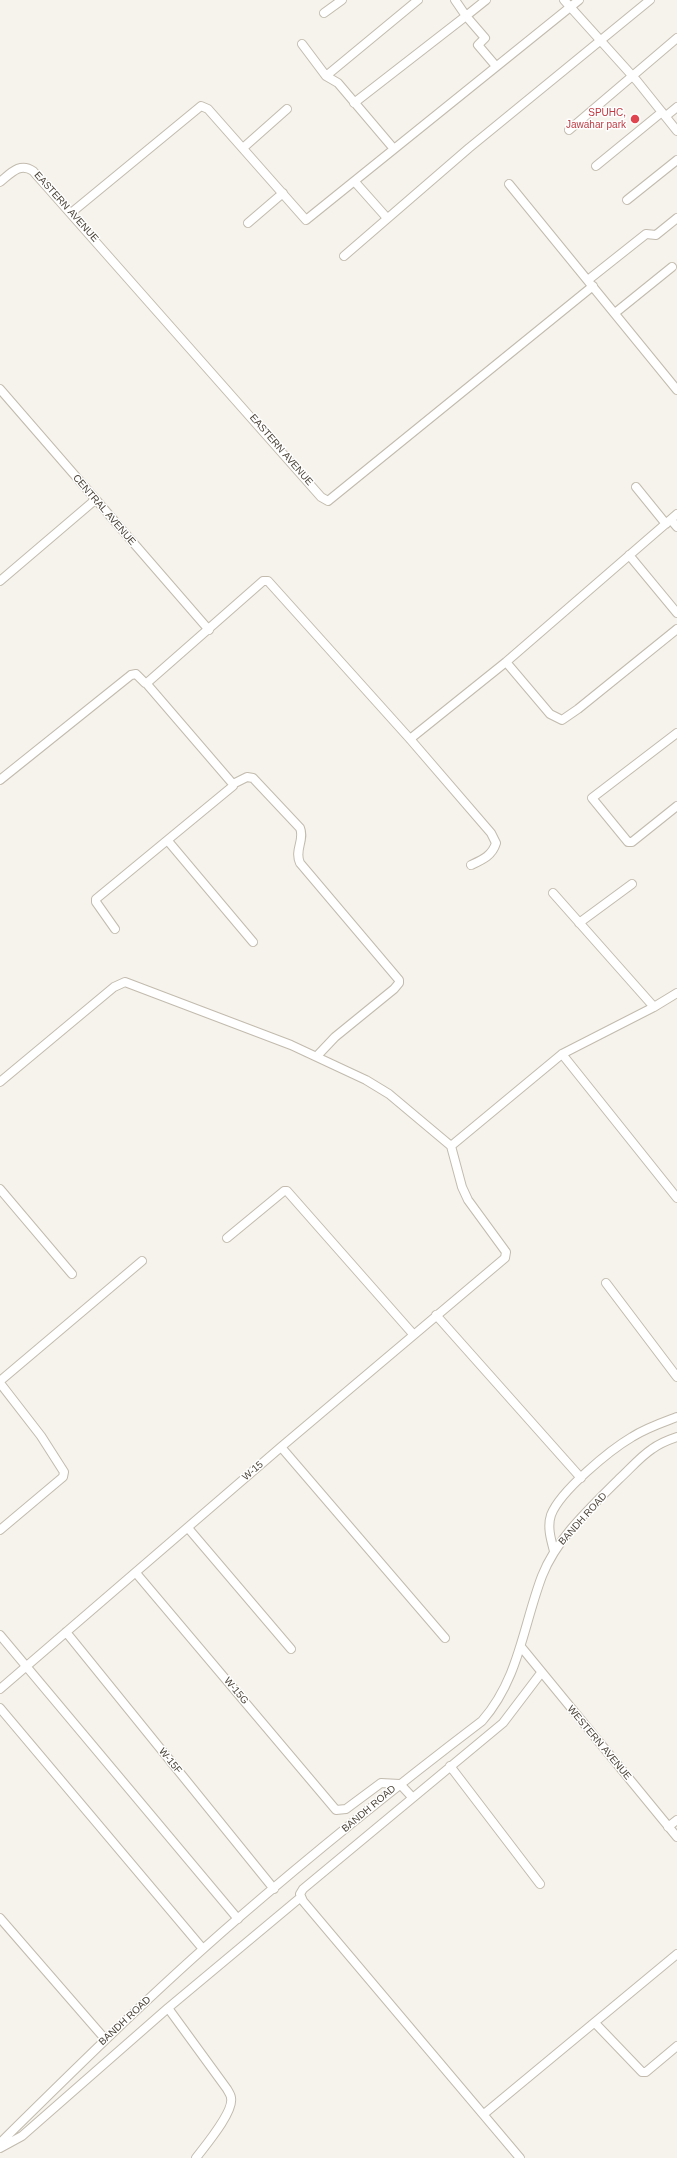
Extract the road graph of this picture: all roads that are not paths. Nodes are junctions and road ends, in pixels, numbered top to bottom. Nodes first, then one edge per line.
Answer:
1 (342, 0) edge
2 (418, 0) edge
3 (455, 0) edge
4 (486, 0) edge
5 (564, 0) edge
6 (579, 0) edge
7 (650, 0) edge
8 (570, 7) junction
9 (324, 13) dead end
10 (466, 16) junction
11 (677, 38) edge
12 (600, 41) junction
13 (302, 44) dead end
14 (496, 65) junction
15 (326, 76) junction
16 (632, 77) junction
17 (354, 103) junction
18 (677, 107) edge
19 (287, 109) dead end
20 (664, 114) junction
21 (569, 130) dead end
22 (677, 131) edge
23 (243, 148) junction
24 (394, 150) junction
25 (677, 160) edge
26 (596, 166) dead end
27 (0, 182) edge
28 (355, 182) junction
29 (509, 184) dead end
30 (283, 194) junction
31 (628, 200) dead end
32 (71, 213) junction
33 (387, 218) junction
34 (677, 218) edge
35 (248, 223) dead end
36 (344, 256) dead end
37 (672, 267) dead end
38 (591, 283) junction
39 (615, 313) junction
40 (0, 389) edge
41 (677, 390) edge
42 (636, 487) dead end
43 (95, 500) junction
44 (671, 519) edge
45 (677, 527) edge
46 (629, 555) junction
47 (0, 581) edge
48 (677, 613) edge
49 (677, 629) edge
50 (209, 630) junction
51 (506, 662) junction
52 (146, 683) junction
53 (677, 732) edge
54 (410, 739) junction
55 (0, 780) edge
56 (233, 784) junction
57 (677, 806) edge
58 (168, 841) junction
59 (471, 866) dead end
60 (632, 884) dead end
61 (553, 893) dead end
62 (580, 923) junction
63 (115, 929) dead end
64 (253, 942) dead end
65 (677, 993) edge
66 (654, 1007) junction
67 (562, 1054) junction
68 (316, 1056) junction
69 (0, 1082) edge
70 (451, 1146) junction
71 (0, 1190) edge
72 (677, 1198) edge
73 (227, 1238) dead end
74 (142, 1261) dead end
75 (72, 1274) dead end
76 (606, 1283) dead end
77 (436, 1316) junction
78 (413, 1334) junction
79 (677, 1377) edge
80 (0, 1382) edge
81 (677, 1417) edge
82 (677, 1437) edge
83 (281, 1447) junction
84 (581, 1478) junction
85 (188, 1528) junction
86 (0, 1530) edge
87 (554, 1551) junction
88 (136, 1573) junction
89 (66, 1632) junction
90 (0, 1635) edge
91 (445, 1638) dead end
92 (522, 1648) junction
93 (291, 1649) dead end
94 (27, 1666) junction
95 (541, 1673) junction
96 (0, 1689) edge
97 (0, 1708) edge
98 (450, 1766) junction
99 (400, 1784) junction
100 (412, 1797) junction
101 (677, 1820) edge
102 (668, 1827) junction
103 (677, 1837) edge
104 (540, 1884) dead end
105 (274, 1889) junction
106 (301, 1898) junction
107 (0, 1918) edge
108 (238, 1919) junction
109 (203, 1950) junction
110 (677, 1954) edge
111 (168, 2008) junction
112 (595, 2023) junction
113 (105, 2039) junction
114 (677, 2046) edge
115 (484, 2114) junction
116 (0, 2143) edge
117 (0, 2148) edge
118 (196, 2158) edge
119 (520, 2158) edge

1 - 9 street
2 - 15 street
3 - 10 street
4 - 10 street
5 - 8 street
6 - 8 street
7 - 12 street
8 - 12 street
8 - 14 street
10 - 14 street
10 - 17 street
11 - 16 street
12 - 16 street
12 - 33 street
13 - 15 street
14 - 24 street
15 - 17 street
16 - 20 street
16 - 21 street
17 - 24 street
18 - 20 street
19 - 23 street
20 - 22 street
20 - 26 street
23 - 30 street
23 - 32 street
24 - 28 street
25 - 31 street
27 - 32 street, EASTERN AVENUE
28 - 30 street
28 - 33 street
29 - 38 street
30 - 35 street
32 - 38 street, EASTERN AVENUE
33 - 36 street
34 - 38 street
37 - 39 street
38 - 39 street
39 - 41 street
40 - 43 street, CENTRAL AVENUE
42 - 44 street
43 - 47 street
43 - 50 street, CENTRAL AVENUE
44 - 45 street
44 - 46 street
46 - 48 street
46 - 51 street
49 - 51 street
50 - 52 street
50 - 54 street
51 - 54 street
52 - 55 street
52 - 56 street
53 - 57 street
54 - 59 street
56 - 58 street
56 - 68 street
58 - 63 street
58 - 64 street
60 - 62 street
61 - 62 street
62 - 66 street
65 - 66 street
66 - 67 street
67 - 70 street
67 - 72 street
68 - 69 street
68 - 70 street
70 - 77 street, W-15
71 - 75 street
73 - 78 street
74 - 80 street
76 - 79 street
77 - 78 street, W-15
77 - 84 street
78 - 83 street, W-15
80 - 86 street
81 - 84 street
82 - 87 street, BANDH ROAD
83 - 85 street, W-15
83 - 91 street
84 - 87 street
85 - 88 street, W-15
85 - 93 street
87 - 92 street, BANDH ROAD
88 - 89 street, W-15
88 - 99 street, W-15G
89 - 94 street, W-15
89 - 105 street, W-15F
90 - 94 street
92 - 95 street, WESTERN AVENUE
92 - 99 street, BANDH ROAD
94 - 96 street, W-15
94 - 108 street
95 - 98 street
95 - 102 street, WESTERN AVENUE
97 - 109 street
98 - 100 street
98 - 104 street
99 - 100 street
99 - 105 street, BANDH ROAD
100 - 106 street
101 - 102 street
102 - 103 street, WESTERN AVENUE
105 - 108 street, BANDH ROAD
106 - 111 street
106 - 115 street
107 - 113 street
108 - 109 street, BANDH ROAD
109 - 113 street, BANDH ROAD
110 - 112 street
111 - 117 street
111 - 118 street
112 - 114 street
112 - 115 street
113 - 116 street, BANDH ROAD
115 - 119 street

